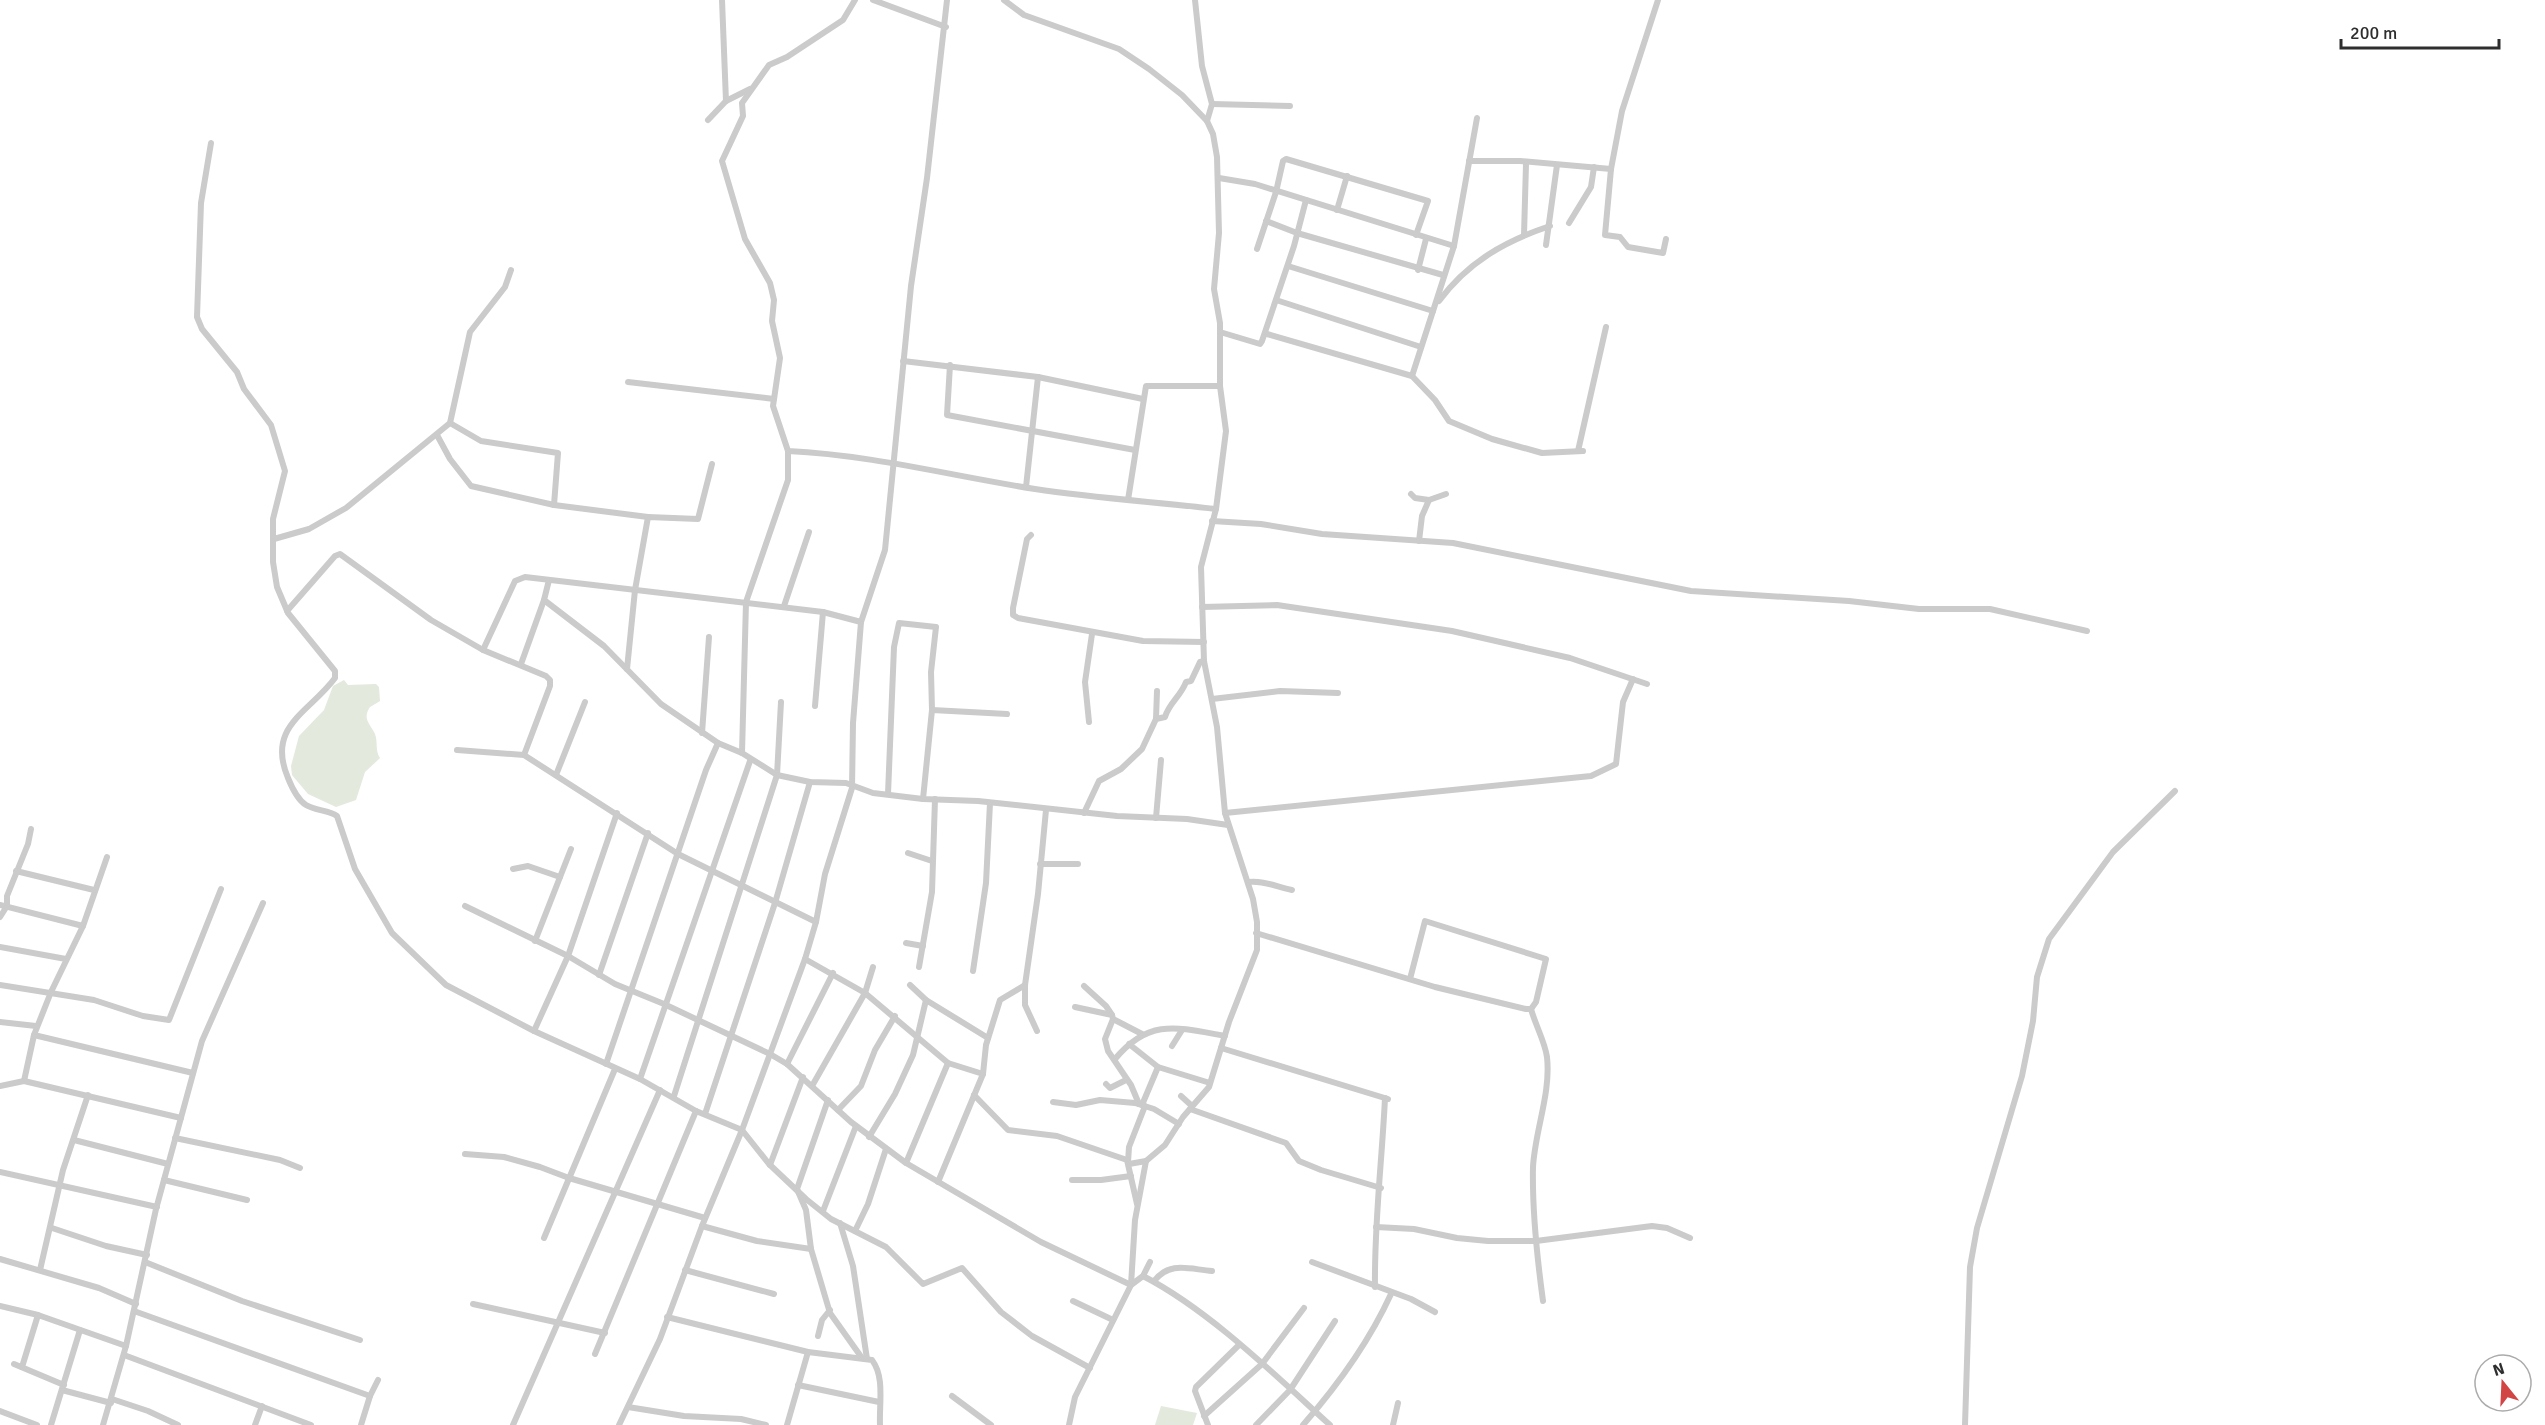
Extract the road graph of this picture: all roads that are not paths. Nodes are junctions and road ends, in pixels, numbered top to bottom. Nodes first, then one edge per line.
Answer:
1 (722, 0) edge
2 (855, 0) edge
3 (873, 0) edge
4 (947, 0) edge
5 (1004, 0) edge
6 (1195, 0) edge
7 (1658, 0) edge
8 (946, 27) junction
9 (752, 88) junction
10 (726, 101) junction
11 (1212, 104) junction
12 (1290, 106) dead end
13 (1477, 118) dead end
14 (708, 120) dead end
15 (1207, 121) junction
16 (211, 143) dead end
17 (1469, 161) junction
18 (1526, 164) junction
19 (1557, 165) junction
20 (1594, 167) junction
21 (1611, 169) junction
22 (1347, 176) junction
23 (1219, 178) junction
24 (1276, 192) junction
25 (1306, 200) junction
26 (1337, 210) junction
27 (1266, 221) junction
28 (1569, 223) dead end
29 (1550, 226) junction
30 (1297, 233) junction
31 (1416, 235) junction
32 (1524, 235) junction
33 (1426, 238) junction
34 (1666, 239) dead end
35 (1546, 245) dead end
36 (1454, 246) junction
37 (1257, 249) dead end
38 (1288, 266) junction
39 (511, 270) dead end
40 (1418, 270) junction
41 (1443, 275) junction
42 (1276, 300) junction
43 (1434, 308) junction
44 (1606, 327) dead end
45 (1220, 332) junction
46 (1267, 334) junction
47 (1421, 347) junction
48 (903, 361) junction
49 (950, 365) junction
50 (1412, 376) junction
51 (1038, 378) junction
52 (628, 382) dead end
53 (1220, 386) junction
54 (774, 399) junction
55 (1143, 399) junction
56 (450, 423) junction
57 (1032, 431) junction
58 (437, 435) junction
59 (1135, 450) junction
60 (788, 451) junction
61 (892, 461) junction
62 (712, 464) dead end
63 (1026, 487) junction
64 (1411, 494) dead end
65 (1446, 494) dead end
66 (1128, 500) junction
67 (1429, 500) junction
68 (554, 505) junction
69 (1216, 509) junction
70 (648, 517) junction
71 (1212, 521) junction
72 (809, 532) dead end
73 (1031, 535) dead end
74 (274, 539) junction
75 (1419, 541) junction
76 (549, 580) junction
77 (635, 590) junction
78 (544, 600) junction
79 (746, 603) junction
80 (784, 606) junction
81 (1202, 607) junction
82 (287, 611) junction
83 (823, 612) junction
84 (861, 622) junction
85 (2087, 631) dead end
86 (1092, 634) junction
87 (709, 637) dead end
88 (1204, 642) junction
89 (483, 650) junction
90 (1204, 661) junction
91 (521, 664) junction
92 (627, 669) junction
93 (1633, 679) junction
94 (1647, 684) dead end
95 (1157, 691) dead end
96 (1338, 693) dead end
97 (1212, 699) junction
98 (585, 702) dead end
99 (781, 702) dead end
100 (815, 706) dead end
101 (932, 710) junction
102 (1007, 714) dead end
103 (1156, 719) junction
104 (1089, 722) dead end
105 (702, 733) junction
106 (718, 743) junction
107 (457, 750) dead end
108 (742, 753) junction
109 (524, 755) junction
110 (1161, 760) dead end
111 (750, 761) junction
112 (556, 775) junction
113 (777, 776) junction
114 (810, 782) junction
115 (852, 788) junction
116 (2175, 791) dead end
117 (888, 794) junction
118 (923, 799) junction
119 (935, 799) junction
120 (990, 803) junction
121 (1046, 810) junction
122 (617, 813) junction
123 (1084, 813) junction
124 (1225, 813) junction
125 (1156, 818) junction
126 (1228, 825) junction
127 (31, 829) dead end
128 (648, 833) junction
129 (571, 849) dead end
130 (908, 853) dead end
131 (678, 854) junction
132 (107, 857) dead end
133 (932, 861) junction
134 (1040, 864) junction
135 (1078, 864) dead end
136 (513, 869) dead end
137 (16, 872) junction
138 (710, 872) junction
139 (560, 877) junction
140 (1248, 882) junction
141 (742, 886) junction
142 (221, 889) dead end
143 (94, 890) junction
144 (1292, 890) dead end
145 (263, 903) dead end
146 (775, 903) junction
147 (3, 905) edge
148 (465, 906) dead end
149 (0, 917) edge
150 (816, 922) junction
151 (83, 926) junction
152 (1256, 933) junction
153 (535, 941) junction
154 (906, 943) dead end
155 (923, 946) junction
156 (0, 947) edge
157 (568, 956) junction
158 (66, 959) junction
159 (805, 959) junction
160 (873, 967) dead end
161 (919, 967) dead end
162 (973, 971) dead end
163 (833, 973) junction
164 (599, 975) junction
165 (1410, 979) junction
166 (0, 985) edge
167 (910, 985) dead end
168 (1025, 985) junction
169 (1084, 986) dead end
170 (631, 990) junction
171 (51, 992) junction
172 (865, 993) junction
173 (926, 1000) junction
174 (664, 1004) junction
175 (1075, 1007) dead end
176 (1531, 1009) junction
177 (895, 1016) junction
178 (1112, 1017) junction
179 (700, 1021) junction
180 (0, 1022) edge
181 (36, 1026) junction
182 (1182, 1030) junction
183 (534, 1031) junction
184 (1037, 1031) dead end
185 (1142, 1034) junction
186 (34, 1035) junction
187 (731, 1036) junction
188 (918, 1036) junction
189 (1225, 1036) junction
190 (988, 1038) junction
191 (1129, 1044) junction
192 (1172, 1046) dead end
193 (1221, 1048) junction
194 (770, 1054) junction
195 (1115, 1059) junction
196 (948, 1063) junction
197 (606, 1064) junction
198 (787, 1064) junction
199 (1158, 1067) junction
200 (615, 1069) junction
201 (193, 1073) junction
202 (983, 1074) junction
203 (803, 1077) junction
204 (640, 1079) junction
205 (1126, 1080) junction
206 (24, 1081) junction
207 (1210, 1083) junction
208 (1106, 1084) dead end
209 (0, 1086) edge
210 (812, 1086) junction
211 (660, 1090) junction
212 (88, 1095) junction
213 (974, 1095) junction
214 (674, 1096) junction
215 (1180, 1096) dead end
216 (828, 1101) junction
217 (1053, 1102) dead end
218 (1142, 1105) junction
219 (1191, 1108) junction
220 (838, 1110) junction
221 (696, 1111) junction
222 (705, 1114) junction
223 (181, 1118) junction
224 (1179, 1124) junction
225 (856, 1126) junction
226 (742, 1130) junction
227 (869, 1137) junction
228 (175, 1138) junction
229 (74, 1140) junction
230 (886, 1149) junction
231 (465, 1154) dead end
232 (1146, 1161) junction
233 (906, 1163) junction
234 (1129, 1163) junction
235 (168, 1164) junction
236 (770, 1165) junction
237 (300, 1168) dead end
238 (0, 1172) edge
239 (1131, 1176) junction
240 (569, 1178) junction
241 (164, 1180) junction
242 (1072, 1180) dead end
243 (938, 1182) junction
244 (61, 1185) junction
245 (1381, 1188) junction
246 (797, 1190) junction
247 (614, 1192) junction
248 (248, 1200) dead end
249 (658, 1203) junction
250 (1138, 1206) junction
251 (157, 1207) junction
252 (823, 1211) junction
253 (705, 1218) junction
254 (840, 1223) junction
255 (702, 1226) junction
256 (1376, 1227) junction
257 (52, 1228) junction
258 (855, 1231) junction
259 (544, 1238) dead end
260 (1690, 1238) dead end
261 (1536, 1241) junction
262 (811, 1250) junction
263 (147, 1255) junction
264 (0, 1259) edge
265 (145, 1262) junction
266 (1150, 1262) dead end
267 (1312, 1262) dead end
268 (40, 1270) junction
269 (685, 1270) junction
270 (1212, 1271) dead end
271 (1143, 1275) junction
272 (1154, 1281) junction
273 (1131, 1285) junction
274 (1375, 1287) junction
275 (774, 1294) dead end
276 (1391, 1294) junction
277 (1073, 1301) dead end
278 (1542, 1301) dead end
279 (136, 1304) junction
280 (473, 1304) dead end
281 (0, 1306) edge
282 (1304, 1308) dead end
283 (830, 1310) junction
284 (134, 1311) junction
285 (1435, 1312) dead end
286 (38, 1315) junction
287 (667, 1317) junction
288 (1113, 1320) junction
289 (1335, 1321) dead end
290 (558, 1322) junction
291 (80, 1330) junction
292 (605, 1333) junction
293 (818, 1336) dead end
294 (360, 1340) dead end
295 (1239, 1345) junction
296 (126, 1346) junction
297 (808, 1352) junction
298 (595, 1354) dead end
299 (124, 1355) junction
300 (865, 1358) junction
301 (14, 1364) dead end
302 (1262, 1364) junction
303 (22, 1367) junction
304 (1090, 1368) junction
305 (378, 1380) dead end
306 (798, 1385) junction
307 (63, 1387) junction
308 (1290, 1390) junction
309 (370, 1396) junction
310 (952, 1396) dead end
311 (111, 1401) junction
312 (879, 1402) junction
313 (1398, 1403) dead end
314 (261, 1406) junction
315 (628, 1407) junction
316 (0, 1411) edge
317 (1315, 1411) junction
318 (1204, 1416) junction
319 (740, 1422) edge
320 (37, 1425) edge
321 (51, 1425) edge
322 (104, 1425) edge
323 (178, 1425) edge
324 (255, 1425) edge
325 (311, 1425) edge
326 (361, 1425) edge
327 (513, 1425) edge
328 (619, 1425) edge
329 (766, 1425) edge
330 (787, 1425) edge
331 (880, 1425) edge
332 (991, 1425) edge
333 (1069, 1425) edge
334 (1208, 1425) edge
335 (1256, 1425) edge
336 (1303, 1425) edge
337 (1330, 1425) edge
338 (1394, 1425) edge
339 (1965, 1425) edge

1 - 10 street
2 - 9 street
3 - 8 street
4 - 8 street
5 - 15 street
6 - 11 street
7 - 21 street
8 - 48 street
9 - 10 street
9 - 54 street
10 - 14 street
11 - 12 street
11 - 15 street
13 - 17 street
15 - 23 street
16 - 74 street
17 - 18 street
17 - 36 street
18 - 19 street
18 - 32 street
19 - 20 street
19 - 29 street
20 - 21 street
20 - 28 street
21 - 34 street
22 - 24 street
22 - 26 street
22 - 31 street
23 - 24 street
23 - 45 street
24 - 25 street
24 - 27 street
25 - 26 street
25 - 30 street
26 - 31 street
27 - 30 street
27 - 37 street
29 - 32 street
29 - 35 street
30 - 38 street
30 - 40 street
31 - 33 street
32 - 43 street
33 - 36 street
33 - 40 street
36 - 41 street
38 - 42 street
38 - 43 street
39 - 56 street
40 - 41 street
41 - 43 street
42 - 46 street
42 - 47 street
43 - 47 street
44 - 50 street
45 - 46 street
45 - 53 street
46 - 50 street
47 - 50 street
48 - 49 street
48 - 61 street
49 - 51 street
49 - 57 street
51 - 55 street
51 - 57 street
52 - 54 street
53 - 55 street
53 - 69 street
54 - 60 street
55 - 59 street
56 - 58 street
56 - 68 street
57 - 59 street
57 - 63 street
58 - 68 street
58 - 74 street
59 - 66 street
60 - 61 street
60 - 79 street
61 - 63 street
61 - 84 street
62 - 70 street
63 - 66 street
64 - 67 street
65 - 67 street
66 - 69 street
67 - 75 street
68 - 70 street
69 - 71 street
70 - 77 street
71 - 75 street
71 - 81 street
72 - 80 street
73 - 86 street
74 - 82 street
75 - 85 street
76 - 77 street
76 - 78 street
76 - 89 street
77 - 79 street
77 - 92 street
78 - 91 street
78 - 92 street
79 - 80 street
79 - 108 street
80 - 83 street
81 - 88 street
81 - 93 street
82 - 89 street
82 - 183 street
83 - 84 street
83 - 100 street
84 - 115 street
86 - 88 street
86 - 104 street
87 - 105 street
88 - 90 street
89 - 91 street
90 - 97 street
90 - 103 street
91 - 109 street
92 - 105 street
93 - 94 street
93 - 124 street
95 - 103 street
96 - 97 street
97 - 124 street
98 - 112 street
99 - 113 street
101 - 102 street
101 - 117 street
101 - 118 street
103 - 123 street
105 - 106 street
106 - 108 street
106 - 131 street
107 - 109 street
108 - 111 street
109 - 112 street
110 - 125 street
111 - 113 street
111 - 138 street
112 - 122 street
113 - 114 street
113 - 141 street
114 - 115 street
114 - 146 street
115 - 117 street
115 - 150 street
116 - 339 street
117 - 118 street
118 - 119 street
119 - 120 street
119 - 133 street
120 - 121 street
120 - 162 street
121 - 123 street
121 - 134 street
122 - 128 street
122 - 157 street
123 - 125 street
124 - 126 street
125 - 126 street
126 - 140 street
127 - 137 street
128 - 131 street
128 - 164 street
129 - 139 street
130 - 133 street
131 - 138 street
131 - 170 street
132 - 143 street
133 - 155 street
134 - 135 street
134 - 168 street
136 - 139 street
137 - 143 street
137 - 147 street
138 - 141 street
138 - 174 street
139 - 153 street
140 - 144 street
140 - 152 street
141 - 146 street
141 - 179 street
142 - 171 street
143 - 151 street
145 - 201 street
146 - 150 street
146 - 187 street
147 - 149 street
147 - 151 street
148 - 153 street
150 - 159 street
151 - 158 street
152 - 165 street
152 - 189 street
153 - 157 street
154 - 155 street
155 - 161 street
156 - 158 street
157 - 164 street
157 - 183 street
158 - 171 street
159 - 163 street
159 - 194 street
160 - 172 street
163 - 172 street
163 - 198 street
164 - 170 street
165 - 176 street
165 - 176 street
166 - 171 street
167 - 173 street
168 - 184 street
168 - 190 street
169 - 178 street
170 - 174 street
170 - 197 street
171 - 181 street
172 - 177 street
172 - 210 street
173 - 188 street
173 - 190 street
174 - 179 street
174 - 204 street
175 - 178 street
176 - 261 street
177 - 188 street
177 - 220 street
178 - 185 street
178 - 195 street
179 - 187 street
179 - 214 street
180 - 181 street
181 - 186 street
182 - 185 street
182 - 189 street
182 - 192 street
183 - 197 street
185 - 191 street
186 - 201 street
186 - 206 street
187 - 194 street
187 - 222 street
188 - 196 street
188 - 227 street
189 - 193 street
190 - 202 street
191 - 195 street
191 - 199 street
193 - 207 street
193 - 245 street
194 - 198 street
194 - 226 street
195 - 205 street
196 - 202 street
196 - 233 street
197 - 200 street
198 - 203 street
199 - 207 street
199 - 218 street
200 - 204 street
200 - 240 street
201 - 223 street
202 - 213 street
203 - 210 street
203 - 236 street
204 - 211 street
205 - 208 street
205 - 218 street
206 - 209 street
206 - 212 street
207 - 219 street
210 - 216 street
211 - 214 street
211 - 247 street
212 - 223 street
212 - 229 street
213 - 234 street
213 - 243 street
214 - 221 street
215 - 219 street
216 - 220 street
216 - 246 street
217 - 218 street
218 - 224 street
218 - 234 street
219 - 224 street
219 - 245 street
220 - 225 street
221 - 222 street
221 - 249 street
222 - 226 street
223 - 228 street
224 - 232 street
225 - 227 street
225 - 252 street
226 - 236 street
226 - 253 street
227 - 230 street
228 - 235 street
228 - 237 street
229 - 235 street
229 - 244 street
230 - 233 street
230 - 258 street
231 - 240 street
232 - 234 street
232 - 250 street
233 - 243 street
234 - 239 street
235 - 241 street
236 - 246 street
238 - 244 street
239 - 242 street
239 - 250 street
240 - 247 street
240 - 259 street
241 - 248 street
241 - 251 street
243 - 273 street
244 - 251 street
244 - 257 street
245 - 256 street
246 - 252 street
246 - 262 street
247 - 249 street
247 - 290 street
249 - 253 street
249 - 292 street
250 - 273 street
251 - 263 street
252 - 254 street
253 - 255 street
254 - 258 street
254 - 300 street
255 - 262 street
255 - 269 street
256 - 261 street
256 - 274 street
257 - 263 street
257 - 268 street
258 - 304 street
260 - 261 street
261 - 278 street
262 - 283 street
263 - 265 street
264 - 268 street
265 - 279 street
265 - 294 street
266 - 271 street
267 - 274 street
268 - 279 street
269 - 275 street
269 - 287 street
270 - 272 street
271 - 272 street
271 - 273 street
272 - 295 street
273 - 288 street
274 - 276 street
276 - 285 street
276 - 317 street
277 - 288 street
279 - 284 street
280 - 290 street
281 - 286 street
282 - 302 street
283 - 293 street
283 - 300 street
284 - 296 street
284 - 309 street
286 - 291 street
286 - 303 street
287 - 297 street
287 - 315 street
288 - 304 street
289 - 308 street
290 - 292 street
290 - 327 street
291 - 296 street
291 - 307 street
292 - 298 street
295 - 302 street
295 - 318 street
296 - 299 street
297 - 300 street
297 - 306 street
299 - 311 street
299 - 314 street
300 - 312 street
301 - 303 street
302 - 308 street
302 - 318 street
303 - 307 street
304 - 333 street
305 - 309 street
306 - 312 street
306 - 330 street
307 - 311 street
307 - 321 street
308 - 317 street
308 - 335 street
309 - 326 street
310 - 332 street
311 - 322 street
311 - 323 street
312 - 331 street
313 - 338 street
314 - 324 street
314 - 325 street
315 - 319 street
315 - 328 street
316 - 320 street
317 - 336 street
317 - 337 street
318 - 334 street
319 - 329 street

